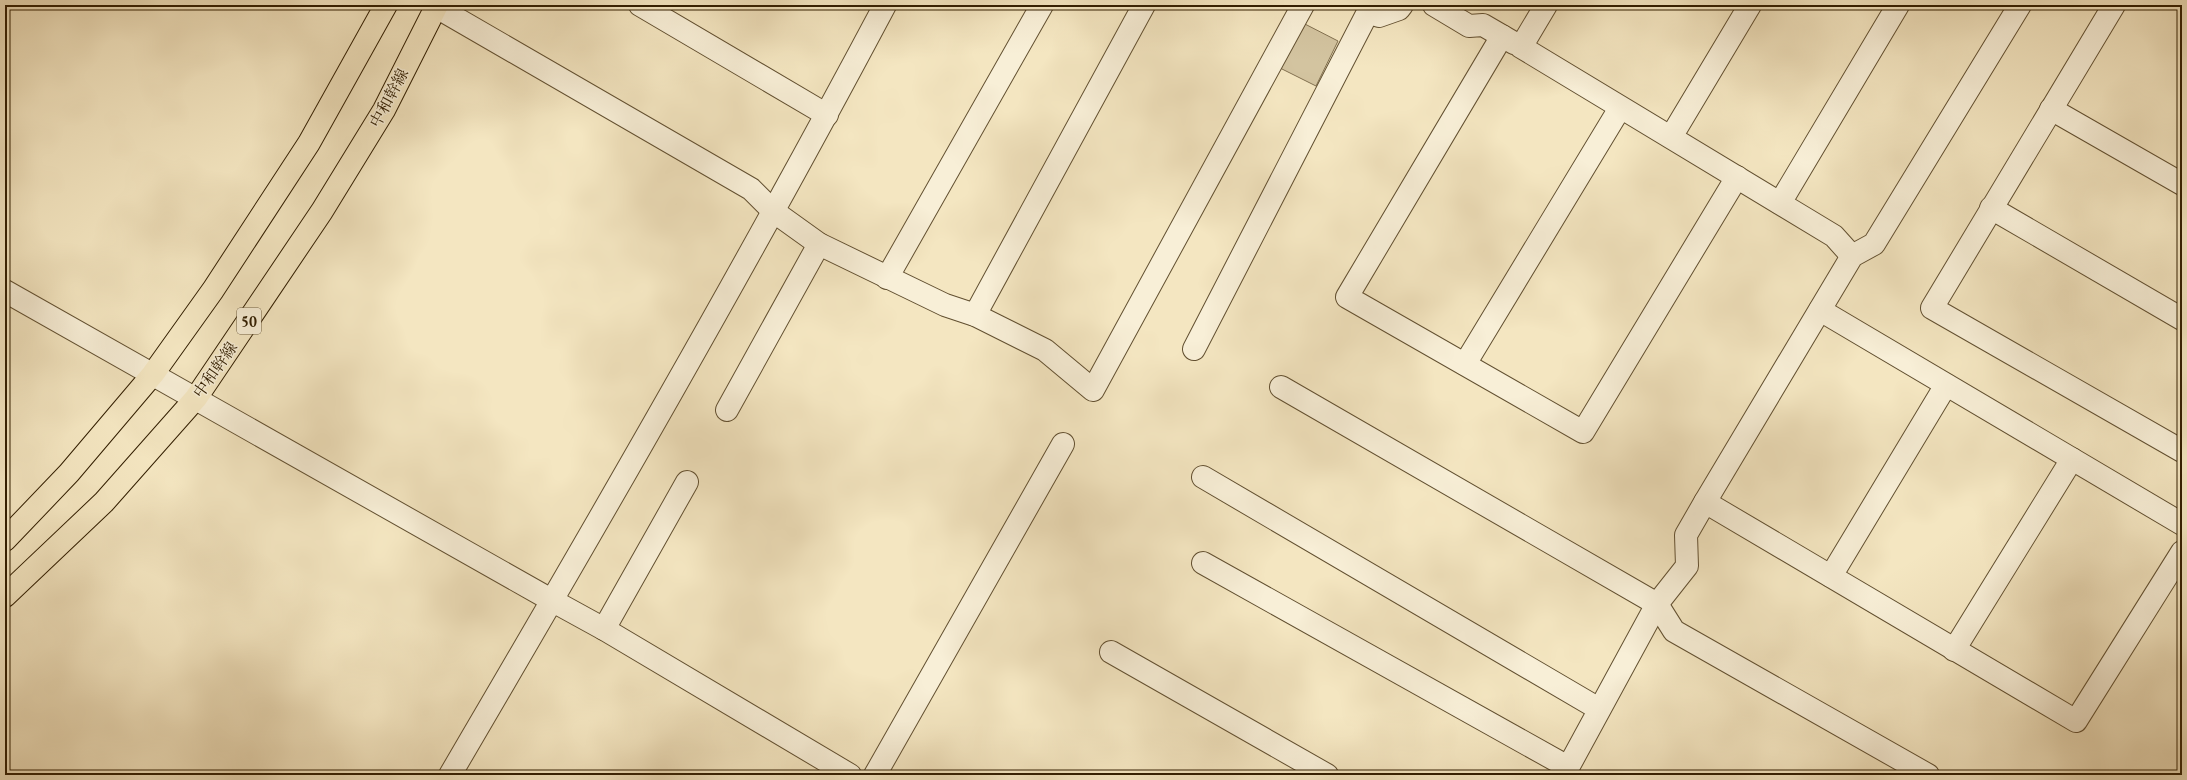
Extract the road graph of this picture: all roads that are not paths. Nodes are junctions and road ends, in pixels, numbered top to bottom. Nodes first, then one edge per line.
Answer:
1 (386, 5) edge
2 (640, 5) edge
3 (885, 5) edge
4 (1042, 5) edge
5 (1144, 5) edge
6 (1303, 5) edge
7 (1402, 5) edge
8 (1434, 5) edge
9 (1546, 5) edge
10 (1750, 5) edge
11 (1898, 5) edge
12 (2020, 5) edge
13 (2114, 5) edge
14 (436, 6) edge
15 (1502, 36) junction
16 (1520, 47) junction
17 (1620, 108) junction
18 (2051, 109) junction
19 (827, 115) junction
20 (1671, 137) junction
21 (1737, 176) junction
22 (2182, 184) edge
23 (1780, 203) junction
24 (1991, 208) junction
25 (773, 212) junction
26 (819, 244) junction
27 (1852, 256) junction
28 (887, 278) junction
29 (5, 291) edge
30 (1820, 310) junction
31 (975, 315) junction
32 (2182, 319) edge
33 (1194, 349) dead end
34 (1465, 364) junction
35 (153, 374) junction
36 (1946, 385) junction
37 (1281, 387) dead end
38 (196, 398) junction
39 (727, 410) dead end
40 (1063, 444) dead end
41 (2182, 451) edge
42 (2072, 459) junction
43 (1203, 477) dead end
44 (687, 482) dead end
45 (1705, 502) junction
46 (2182, 524) edge
47 (5, 540) edge
48 (2182, 552) edge
49 (1203, 563) dead end
50 (1831, 576) junction
51 (5, 596) edge
52 (553, 601) junction
53 (1657, 604) junction
54 (604, 629) junction
55 (1954, 650) junction
56 (1111, 652) dead end
57 (1599, 709) junction
58 (1566, 771) edge
59 (450, 775) edge
60 (850, 775) edge
61 (875, 775) edge
62 (1327, 775) edge
63 (1928, 775) edge

1 - 35 main road
2 - 19 street
3 - 19 street
4 - 28 street
5 - 31 street
6 - 31 street
7 - 33 street
8 - 15 street
9 - 16 street
10 - 20 street
11 - 23 street
12 - 27 street
13 - 18 street
14 - 25 street
14 - 38 main road, 中和幹線 / 50
15 - 16 street
15 - 34 street
16 - 17 street
17 - 20 street
17 - 34 street
18 - 22 street
18 - 24 street
19 - 25 street
20 - 21 street
21 - 23 street
21 - 34 street
23 - 27 street
24 - 32 street
24 - 41 street
25 - 26 street
25 - 52 street
26 - 28 street
26 - 39 street
27 - 30 street
28 - 31 street
29 - 35 street
30 - 36 street
30 - 45 street
35 - 38 street
35 - 47 main road
36 - 42 street
36 - 50 street
37 - 53 street
38 - 51 main road, 中和幹線 / 50
38 - 52 street
40 - 61 street
42 - 46 street
42 - 55 street
43 - 57 street
44 - 54 street
45 - 50 street
45 - 53 street
48 - 55 street
49 - 58 street
50 - 55 street
52 - 54 street
52 - 59 street
53 - 57 street
53 - 63 street
54 - 60 street
56 - 62 street
57 - 58 street

